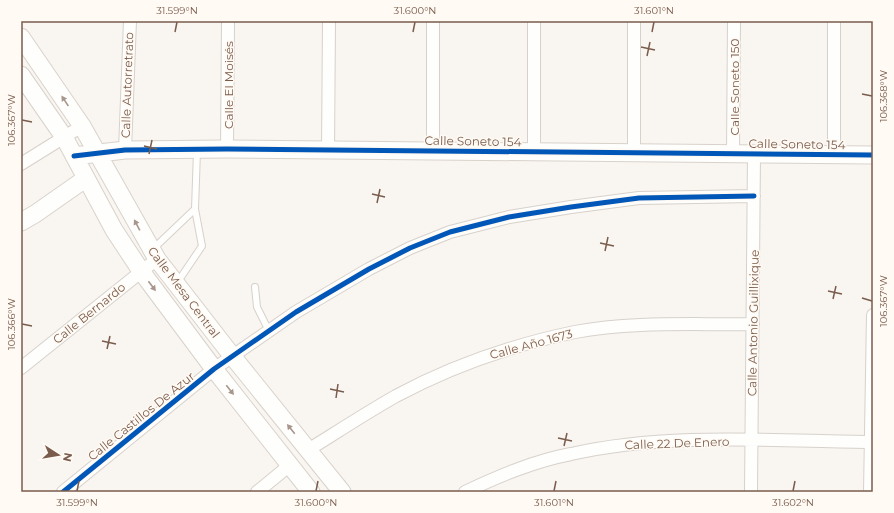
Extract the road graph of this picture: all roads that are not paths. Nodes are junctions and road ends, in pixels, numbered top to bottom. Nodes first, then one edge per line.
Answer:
1 (130, 21) edge
2 (228, 21) edge
3 (329, 21) edge
4 (433, 21) edge
5 (534, 21) edge
6 (634, 21) edge
7 (734, 21) edge
8 (834, 21) edge
9 (21, 37) edge
10 (21, 75) edge
11 (82, 126) junction
12 (64, 137) junction
13 (227, 149) junction
14 (125, 150) junction
15 (197, 150) junction
16 (328, 150) junction
17 (433, 151) junction
18 (97, 152) junction
19 (534, 152) junction
20 (634, 153) junction
21 (733, 154) junction
22 (754, 154) junction
23 (834, 155) junction
24 (873, 155) edge
25 (74, 156) junction
26 (21, 164) edge
27 (85, 179) junction
28 (754, 196) junction
29 (194, 209) junction
30 (21, 222) edge
31 (154, 255) junction
32 (141, 271) junction
33 (176, 284) junction
34 (255, 287) dead end
35 (873, 315) edge
36 (753, 324) junction
37 (269, 331) junction
38 (233, 357) junction
39 (21, 368) edge
40 (214, 369) junction
41 (751, 441) junction
42 (872, 442) edge
43 (308, 450) junction
44 (290, 465) junction
45 (62, 492) edge
46 (257, 492) edge
47 (311, 492) edge
48 (342, 492) edge
49 (465, 492) edge
50 (751, 492) edge
51 (870, 492) edge

1 - 14 street, Calle Autorretrato
2 - 13 street, Calle El Moisés
3 - 16 street
4 - 17 street
5 - 19 street
6 - 20 street
7 - 21 street, Calle Soneto 150
8 - 23 street
11 -> 9 main road, Calle Mesa Central
10 - 12 main road, Calle Mesa Central
11 - 12 street
11 - 18 main road, Calle Mesa Central
12 - 25 main road, Calle Mesa Central
12 - 26 street
13 - 15 main road, Calle Soneto 154
13 - 16 main road, Calle Soneto 154
14 - 15 main road, Calle Soneto 154
14 - 18 main road, Calle Soneto 154
15 - 29 lane
16 - 17 main road, Calle Soneto 154
17 - 19 main road, Calle Soneto 154
18 - 25 main road, Calle Soneto 154
31 -> 18 main road, Calle Mesa Central
19 - 20 main road, Calle Soneto 154
20 - 21 main road, Calle Soneto 154
21 - 22 main road, Calle Soneto 154
22 - 23 main road, Calle Soneto 154
22 - 28 street, Calle Antonio Guillixique
23 - 24 main road, Calle Soneto 154
25 - 27 main road, Calle Mesa Central
27 - 30 main road
27 - 32 main road, Calle Mesa Central
28 - 36 street, Calle Antonio Guillixique
28 - 37 street, Calle Castillos De Azur
29 - 31 lane
29 - 33 lane
31 - 32 street, Calle Bernardo
31 - 33 main road, Calle Mesa Central
32 - 39 street, Calle Bernardo
32 -> 40 main road, Calle Mesa Central
33 - 38 main road, Calle Mesa Central
34 - 37 lane
35 - 42 street
36 - 41 street, Calle Antonio Guillixique
36 - 43 street, Calle Año 1673
37 - 38 street, Calle Castillos De Azur
38 - 40 street, Calle Castillos De Azur
43 -> 38 main road, Calle Mesa Central
40 -> 44 main road, Calle Mesa Central
40 - 45 street, Calle Castillos De Azur
41 - 42 street, Calle 22 De Enero
41 - 49 street, Calle 22 De Enero
41 - 50 street, Calle Antonio Guillixique
42 - 51 street
43 - 48 main road, Calle Mesa Central
44 - 46 street
44 - 47 main road, Calle Mesa Central

